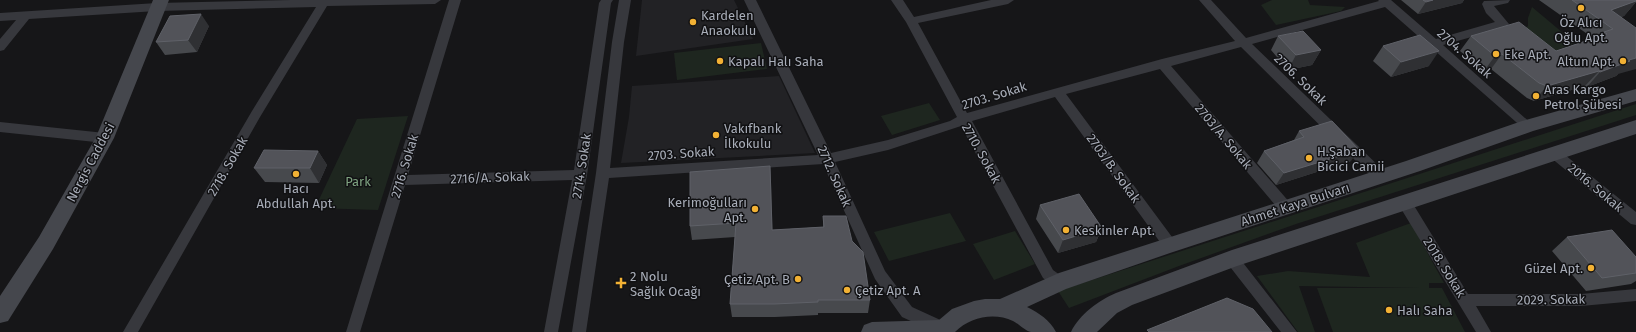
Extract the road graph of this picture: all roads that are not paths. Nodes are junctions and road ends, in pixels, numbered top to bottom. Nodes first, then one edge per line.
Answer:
1 (435, 0) edge
2 (455, 0) edge
3 (608, 0) edge
4 (626, 0) edge
5 (750, 0) edge
6 (897, 0) edge
7 (1008, 0) edge
8 (1205, 0) edge
9 (1504, 0) edge
10 (324, 2) edge
11 (1385, 2) edge
12 (1485, 2) edge
13 (159, 3) edge
14 (24, 16) junction
15 (0, 17) edge
16 (911, 22) junction
17 (1244, 43) junction
18 (1433, 44) junction
19 (0, 47) edge
20 (1162, 64) junction
21 (1058, 92) junction
22 (1636, 95) edge
23 (963, 119) junction
24 (1528, 126) junction
25 (1636, 127) edge
26 (3, 131) edge
27 (105, 138) junction
28 (1555, 154) junction
29 (827, 159) junction
30 (603, 173) junction
31 (580, 175) junction
32 (1380, 176) junction
33 (400, 180) junction
34 (1405, 203) junction
35 (1286, 208) junction
36 (1636, 220) edge
37 (1170, 245) junction
38 (1232, 259) junction
39 (1060, 282) junction
40 (1636, 295) edge
41 (1466, 300) junction
42 (1003, 308) junction
43 (0, 314) edge
44 (943, 330) edge
45 (130, 332) edge
46 (353, 332) edge
47 (551, 332) edge
48 (579, 332) edge
49 (872, 332) edge
50 (1045, 332) edge
51 (1082, 332) edge
52 (1290, 332) edge
53 (1484, 332) edge

1 - 10 street
2 - 33 street, 2716. Sokak
3 - 31 street, 2714. Sokak
4 - 30 street, 2714. Sokak
5 - 29 street, 2712. Sokak
6 - 16 street, 2710. Sokak
7 - 16 street
8 - 17 street, 2706. Sokak
9 - 12 street
10 - 13 street
10 - 45 street, 2718. Sokak
11 - 17 street, 2703. Sokak
11 - 18 street, 2704. Sokak
12 - 18 street
13 - 14 street
13 - 27 main road, Nergis Caddesi
14 - 15 street
14 - 19 street
16 - 23 street, 2710. Sokak
17 - 20 street, 2703. Sokak
17 - 32 street, 2706. Sokak
18 - 24 street, 2704. Sokak
20 - 21 street, 2703. Sokak
20 - 35 street, 2703/A. Sokak
21 - 23 street, 2703. Sokak
21 - 37 street, 2703/B. Sokak
22 - 24 main road, Ahmet Kaya Bulvarı
23 - 29 street, 2703. Sokak
23 - 39 street, 2710. Sokak
24 - 32 main road, Ahmet Kaya Bulvarı
25 - 28 main road
26 - 27 street
27 - 43 main road, Nergis Caddesi
28 - 34 main road
28 - 36 street, 2016. Sokak
29 - 30 street, 2703. Sokak
29 - 44 street, 2712. Sokak
30 - 48 street, 2714. Sokak
31 - 33 street, 2716/A. Sokak
31 - 47 street, 2714. Sokak
32 - 35 main road, Ahmet Kaya Bulvarı
33 - 46 street, 2716. Sokak
34 - 38 main road
34 - 41 street, 2018. Sokak
35 - 37 main road, Ahmet Kaya Bulvarı
37 - 39 main road, Ahmet Kaya Bulvarı
38 - 51 main road
38 - 52 street
39 - 42 main road, Ahmet Kaya Bulvarı
40 - 41 street, 2029. Sokak
41 - 53 street, 2018. Sokak
42 - 44 main road
42 - 50 main road
44 - 49 main road

